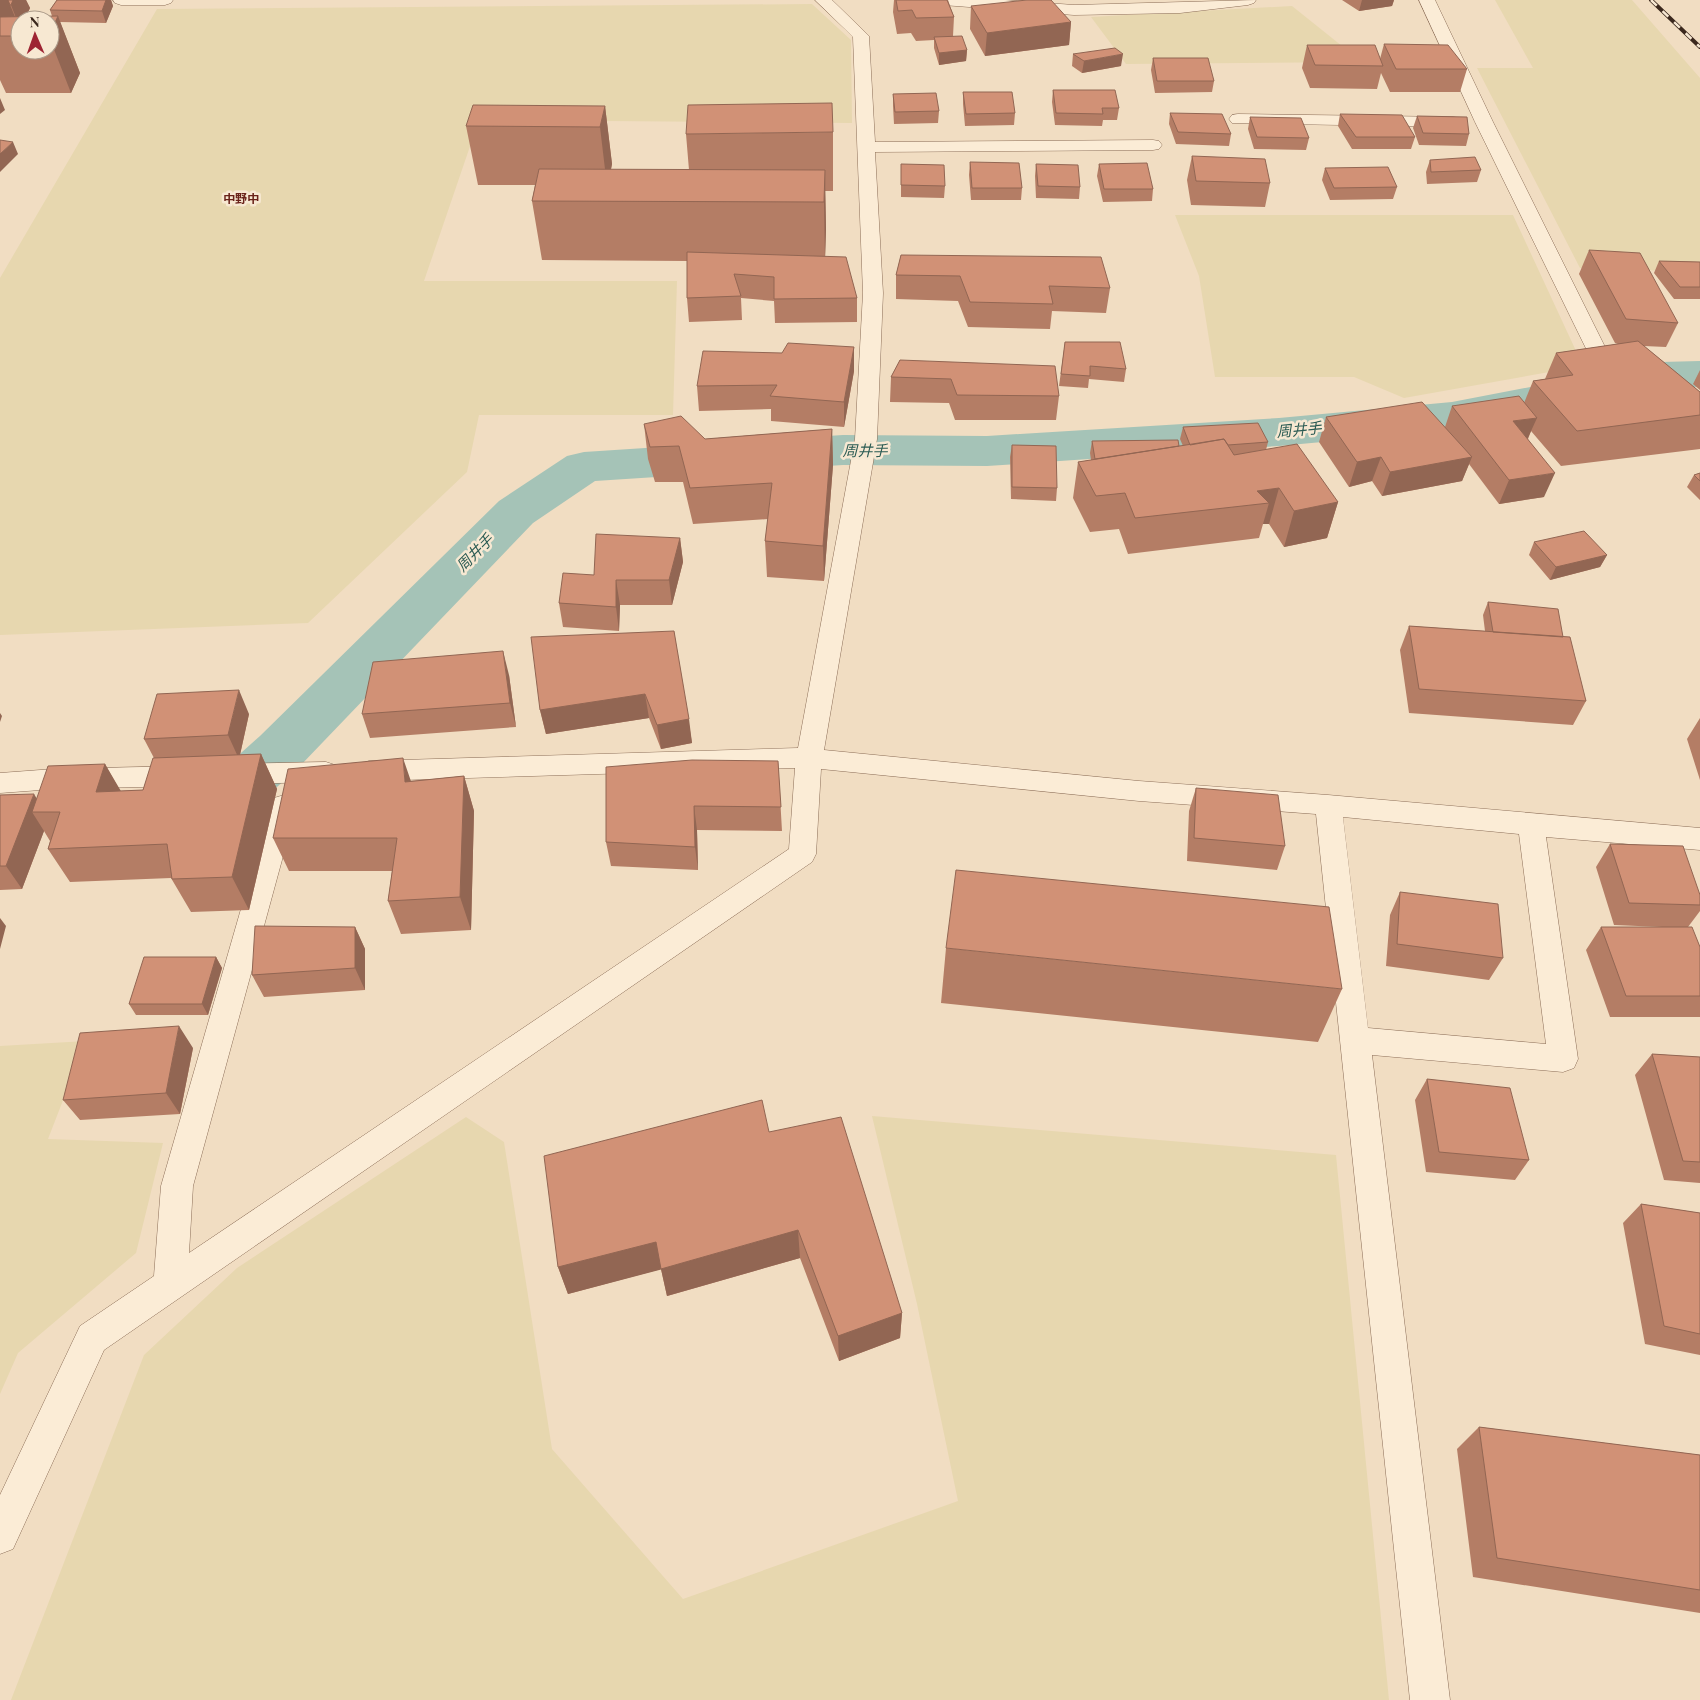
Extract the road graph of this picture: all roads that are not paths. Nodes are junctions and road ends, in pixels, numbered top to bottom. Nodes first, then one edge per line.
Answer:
1 (121, 0) edge
2 (165, 0) edge
3 (823, 0) edge
4 (942, 0) edge
5 (1248, 0) edge
6 (1427, 0) edge
7 (1238, 119) dead end
8 (1484, 122) junction
9 (1153, 145) dead end
10 (866, 146) junction
11 (1607, 371) edge
12 (809, 758) junction
13 (293, 773) junction
14 (0, 783) edge
15 (1328, 804) junction
16 (1531, 826) junction
17 (1700, 839) edge
18 (1355, 1040) junction
19 (170, 1285) junction
20 (0, 1536) edge
21 (1430, 1700) edge

1 - 2 street
3 - 10 street
4 - 5 street
6 - 8 street
7 - 8 street
8 - 11 street
9 - 10 street
10 - 12 street
12 - 13 street
12 - 15 street
12 - 19 street
13 - 14 street
13 - 19 street
15 - 16 street
15 - 18 street
16 - 17 street
16 - 18 street
18 - 21 street
19 - 20 street

